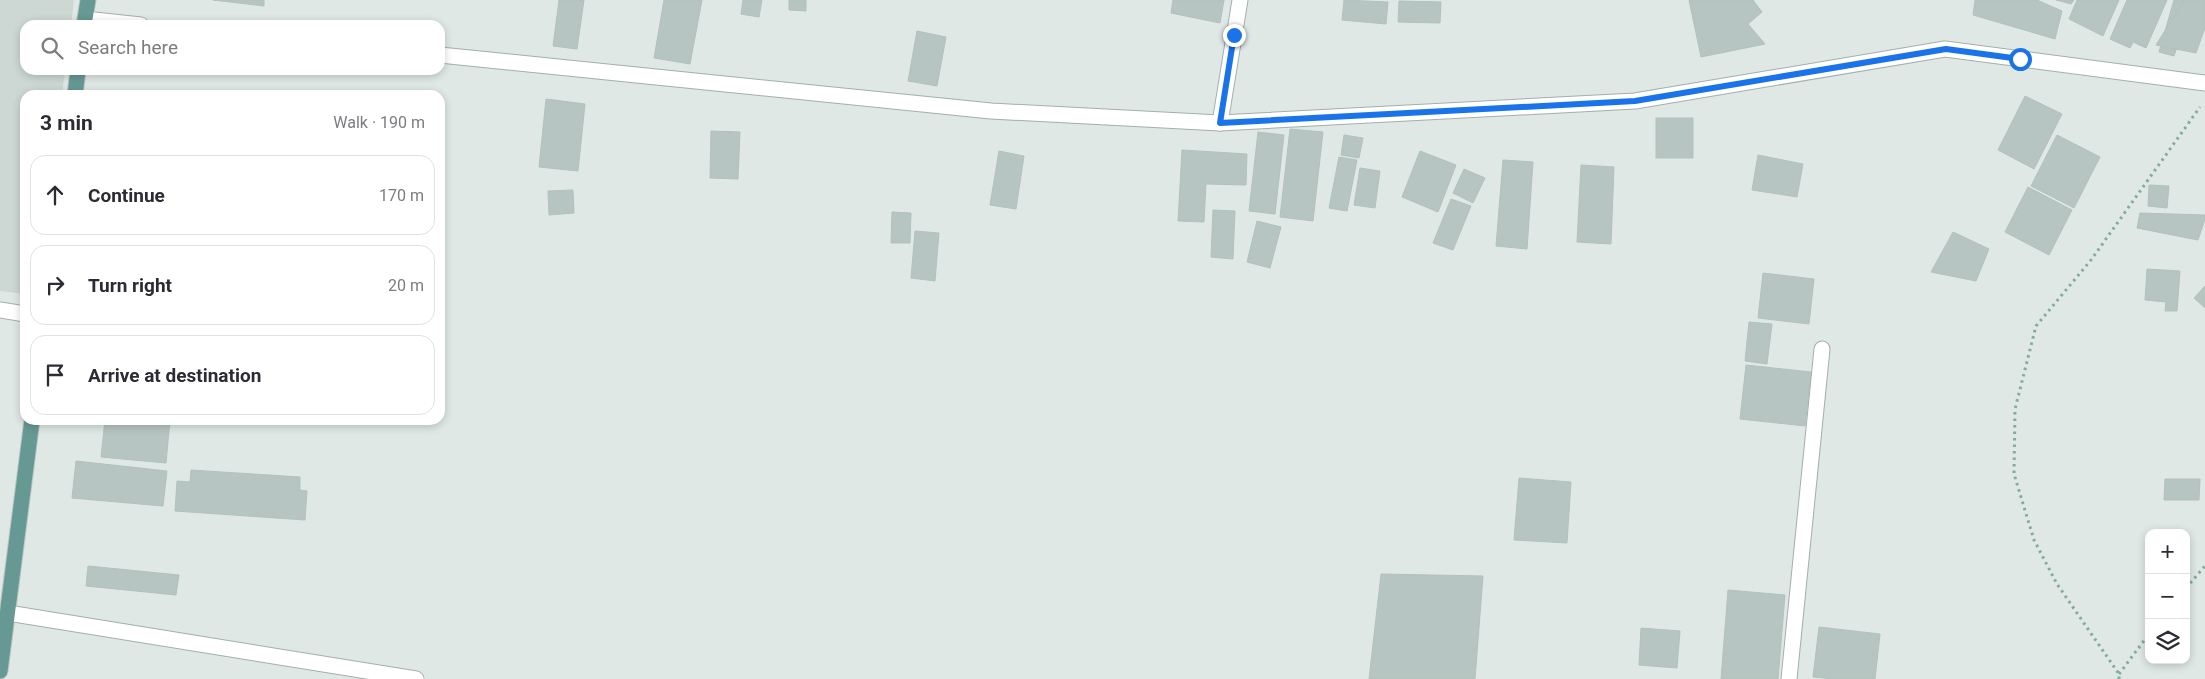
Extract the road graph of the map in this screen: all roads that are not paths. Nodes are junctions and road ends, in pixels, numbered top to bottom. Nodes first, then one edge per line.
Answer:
1 (88, 0) edge
2 (1240, 0) edge
3 (84, 20) edge
4 (445, 56) edge
5 (77, 75) edge
6 (2205, 83) edge
7 (75, 90) edge
8 (1220, 123) junction
9 (0, 310) edge
10 (20, 313) edge
11 (1822, 349) dead end
12 (31, 425) edge
13 (8, 613) junction
14 (0, 671) edge
15 (416, 679) edge
16 (1789, 679) edge

1 - 3 main road
2 - 8 street
4 - 8 street
5 - 7 main road
6 - 8 street
9 - 10 street
11 - 16 street
12 - 13 main road
13 - 14 main road
13 - 15 street

